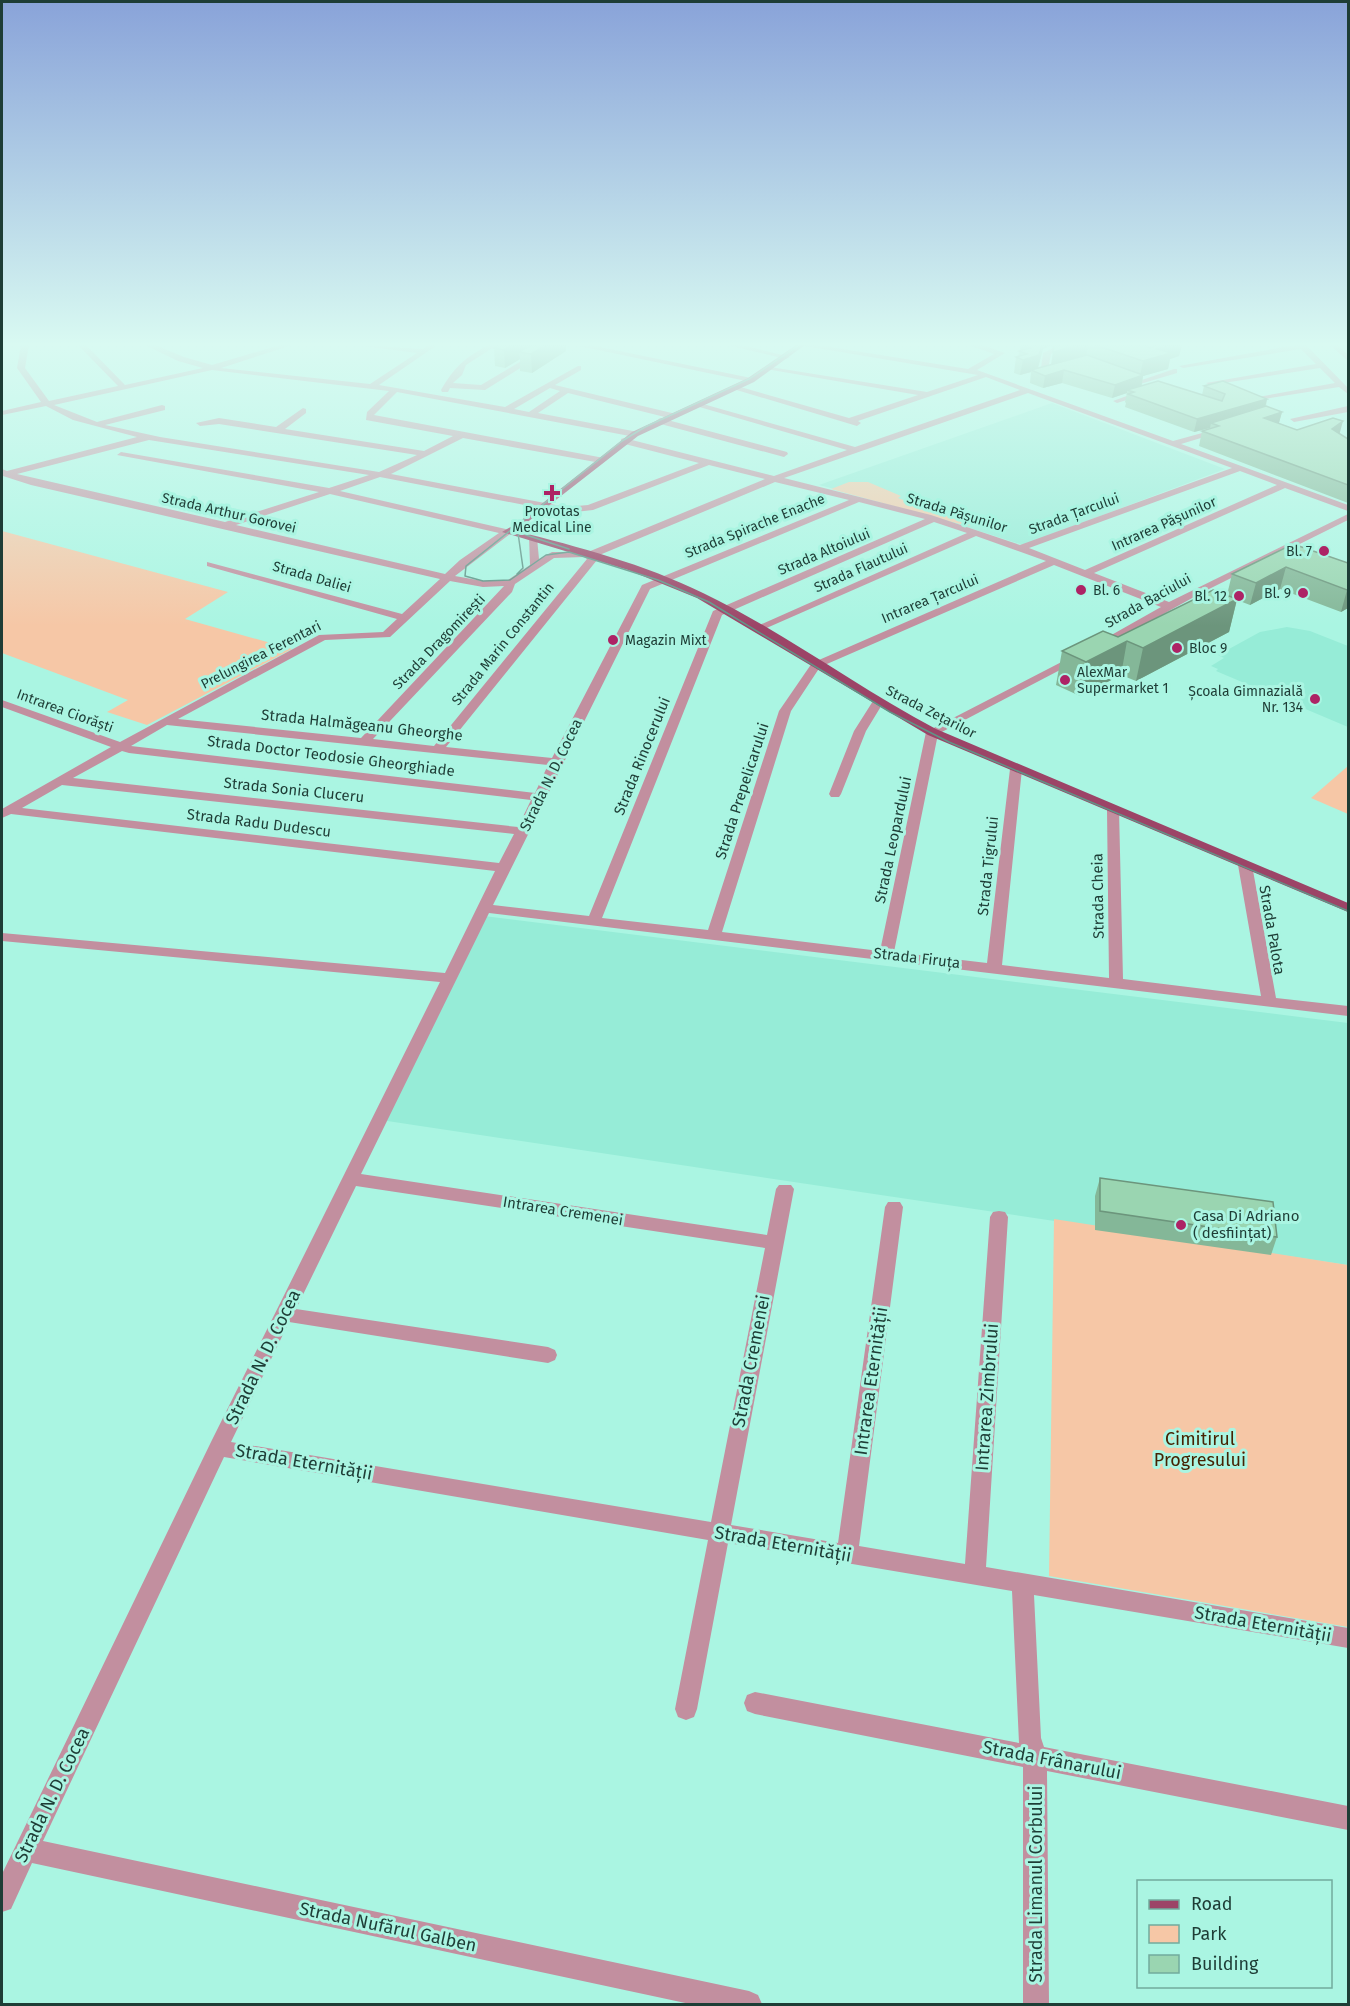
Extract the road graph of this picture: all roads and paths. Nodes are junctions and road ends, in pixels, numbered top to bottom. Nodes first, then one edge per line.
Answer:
1 (142, 439) edge
2 (169, 439) edge
3 (331, 439) edge
4 (455, 439) edge
5 (488, 439) edge
6 (628, 439) edge
7 (726, 439) edge
8 (816, 439) edge
9 (888, 439) edge
10 (1158, 439) edge
11 (1189, 439) edge
12 (624, 441) junction
13 (1172, 444) junction
14 (765, 449) junction
15 (855, 450) junction
16 (427, 454) junction
17 (784, 454) dead end
18 (122, 455) dead end
19 (602, 460) junction
20 (709, 462) junction
21 (732, 467) junction
22 (1238, 469) junction
23 (4, 473) edge
24 (381, 474) junction
25 (776, 478) junction
26 (1284, 485) junction
27 (326, 490) junction
28 (859, 499) junction
29 (545, 506) junction
30 (1348, 508) edge
31 (1348, 517) edge
32 (933, 519) junction
33 (522, 524) junction
34 (225, 525) junction
35 (507, 532) junction
36 (976, 533) junction
37 (532, 538) junction
38 (1020, 548) junction
39 (588, 556) junction
40 (1055, 561) junction
41 (211, 564) dead end
42 (535, 566) junction
43 (1087, 573) junction
44 (446, 578) junction
45 (661, 579) junction
46 (510, 583) junction
47 (1169, 606) junction
48 (725, 609) junction
49 (404, 618) junction
50 (758, 628) junction
51 (816, 665) junction
52 (2, 703) edge
53 (877, 703) junction
54 (165, 721) junction
55 (932, 732) junction
56 (364, 742) junction
57 (119, 747) junction
58 (437, 750) junction
59 (556, 762) junction
60 (1016, 769) junction
61 (62, 781) junction
62 (835, 794) dead end
63 (539, 797) junction
64 (1113, 810) junction
65 (5, 812) edge
66 (522, 831) junction
67 (1245, 865) junction
68 (504, 868) junction
69 (485, 908) junction
70 (1348, 908) edge
71 (594, 920) junction
72 (714, 934) junction
73 (2, 937) edge
74 (886, 954) junction
75 (994, 968) junction
76 (450, 978) junction
77 (1116, 982) junction
78 (1269, 1001) junction
79 (1348, 1011) edge
80 (352, 1179) junction
81 (785, 1189) dead end
82 (894, 1207) dead end
83 (999, 1217) dead end
84 (774, 1243) junction
85 (284, 1314) junction
86 (548, 1355) dead end
87 (218, 1448) junction
88 (718, 1533) junction
89 (848, 1555) junction
90 (975, 1576) junction
91 (1023, 1585) junction
92 (1348, 1638) edge
93 (755, 1703) dead end
94 (686, 1709) dead end
95 (1035, 1757) junction
96 (1348, 1818) edge
97 (27, 1850) junction
98 (2, 1900) edge
99 (749, 2004) edge
100 (1036, 2004) edge

1 - 23 street
2 - 24 street
3 - 16 street
4 - 16 street
5 - 19 street
6 - 12 main road, Prelungirea Ferentari
7 - 14 street
8 - 15 street
9 - 15 street, Strada Marin Constantin
10 - 13 street
11 - 13 street
12 - 19 main road, Prelungirea Ferentari
12 - 20 street, Strada Pășunilor
13 - 22 street
14 - 17 street
14 - 21 street
15 - 25 street, Strada Marin Constantin
16 - 24 street
18 - 27 street
19 - 29 main road, Prelungirea Ferentari
20 - 21 street, Strada Pășunilor
20 - 29 street
21 - 25 street, Strada Pășunilor
22 - 26 street
22 - 38 street, Strada Țarcului
23 - 34 street, Strada Arthur Gorovei
24 - 27 street
24 - 29 street
25 - 28 street, Strada Pășunilor
25 - 39 street, Strada Marin Constantin
26 - 30 street
26 - 43 street, Intrarea Pășunilor
27 - 34 street
27 - 35 street
28 - 32 street, Strada Pășunilor
28 - 45 street, Strada Spirache Enache
29 - 33 main road, Prelungirea Ferentari
31 - 47 street, Strada Baciului
32 - 36 street, Strada Pășunilor
32 - 48 street, Strada Altoiului
33 - 35 main road, Prelungirea Ferentari
33 - 37 main road
34 - 44 street, Strada Arthur Gorovei
35 - 37 main road, Strada Zețarilor
35 - 44 street, Prelungirea Ferentari
36 - 38 street, Strada Pășunilor
36 - 50 street, Strada Flautului
37 - 39 main road, Strada Zețarilor
37 - 42 street
38 - 40 street, Strada Pășunilor
39 - 42 street, Strada Dragomirești
39 - 45 main road, Strada Zețarilor
39 - 58 street, Strada Marin Constantin
40 - 43 street, Strada Pășunilor
40 - 51 street, Intrarea Țarcului
41 - 49 street, Strada Daliei
42 - 46 street, Strada Dragomirești
43 - 47 street, Strada Pășunilor
44 - 46 street, Strada Arthur Gorovei
44 - 49 street, Prelungirea Ferentari
45 - 48 main road, Strada Zețarilor
45 - 59 street, Strada N. D. Cocea
46 - 56 street, Strada Dragomirești
47 - 55 street, Strada Baciului
48 - 50 main road, Strada Zețarilor
48 - 71 street, Strada Rinocerului
49 - 54 street, Prelungirea Ferentari
50 - 51 main road, Strada Zețarilor
51 - 53 main road, Strada Zețarilor
51 - 72 street, Strada Prepelicarului
52 - 57 street, Intrarea Ciorăști
53 - 55 main road, Strada Zețarilor
53 - 62 street
54 - 56 street, Strada Halmăgeanu Gheorghe
54 - 57 street, Prelungirea Ferentari
55 - 60 main road, Strada Zețarilor
55 - 74 street, Strada Leopardului
56 - 58 street, Strada Halmăgeanu Gheorghe
57 - 61 street, Prelungirea Ferentari
57 - 63 street, Strada Doctor Teodosie Gheorghiade
58 - 59 street, Strada Halmăgeanu Gheorghe
59 - 63 street, Strada N. D. Cocea
60 - 64 main road, Strada Zețarilor
60 - 75 street, Strada Tigrului
61 - 65 street, Prelungirea Ferentari
61 - 66 street, Strada Sonia Cluceru
63 - 66 street, Strada N. D. Cocea
64 - 67 main road, Strada Zețarilor
64 - 77 street, Strada Cheia
65 - 68 street, Strada Radu Dudescu
66 - 68 street, Strada N. D. Cocea
67 - 70 main road, Strada Zețarilor
67 - 78 street, Strada Palota
68 - 69 street, Strada N. D. Cocea
69 - 71 street, Strada Firuța
69 - 76 street, Strada N. D. Cocea
71 - 72 street, Strada Firuța
72 - 74 street, Strada Firuța
73 - 76 street
74 - 75 street, Strada Firuța
75 - 77 street, Strada Firuța
76 - 80 street, Strada N. D. Cocea
77 - 78 street, Strada Firuța
78 - 79 street, Strada Firuța
80 - 84 street, Intrarea Cremenei
80 - 85 street, Strada N. D. Cocea
81 - 84 street, Strada Cremenei
82 - 89 street, Intrarea Eternității
83 - 90 street, Intrarea Zimbrului
84 - 88 street, Strada Cremenei
85 - 86 street
85 - 87 street, Strada N. D. Cocea
87 - 88 street, Strada Eternității
87 - 97 street, Strada N. D. Cocea
88 - 89 street, Strada Eternității
88 - 94 street, Strada Cremenei
89 - 90 street, Strada Eternității
90 - 91 street, Strada Eternității
91 - 92 street, Strada Eternității
91 - 95 street, Strada Limanul Corbului
93 - 95 street, Strada Frânarului
95 - 96 street, Strada Frânarului
95 - 100 street, Strada Limanul Corbului
97 - 98 street, Strada N. D. Cocea
97 - 99 street, Strada Nufărul Galben

